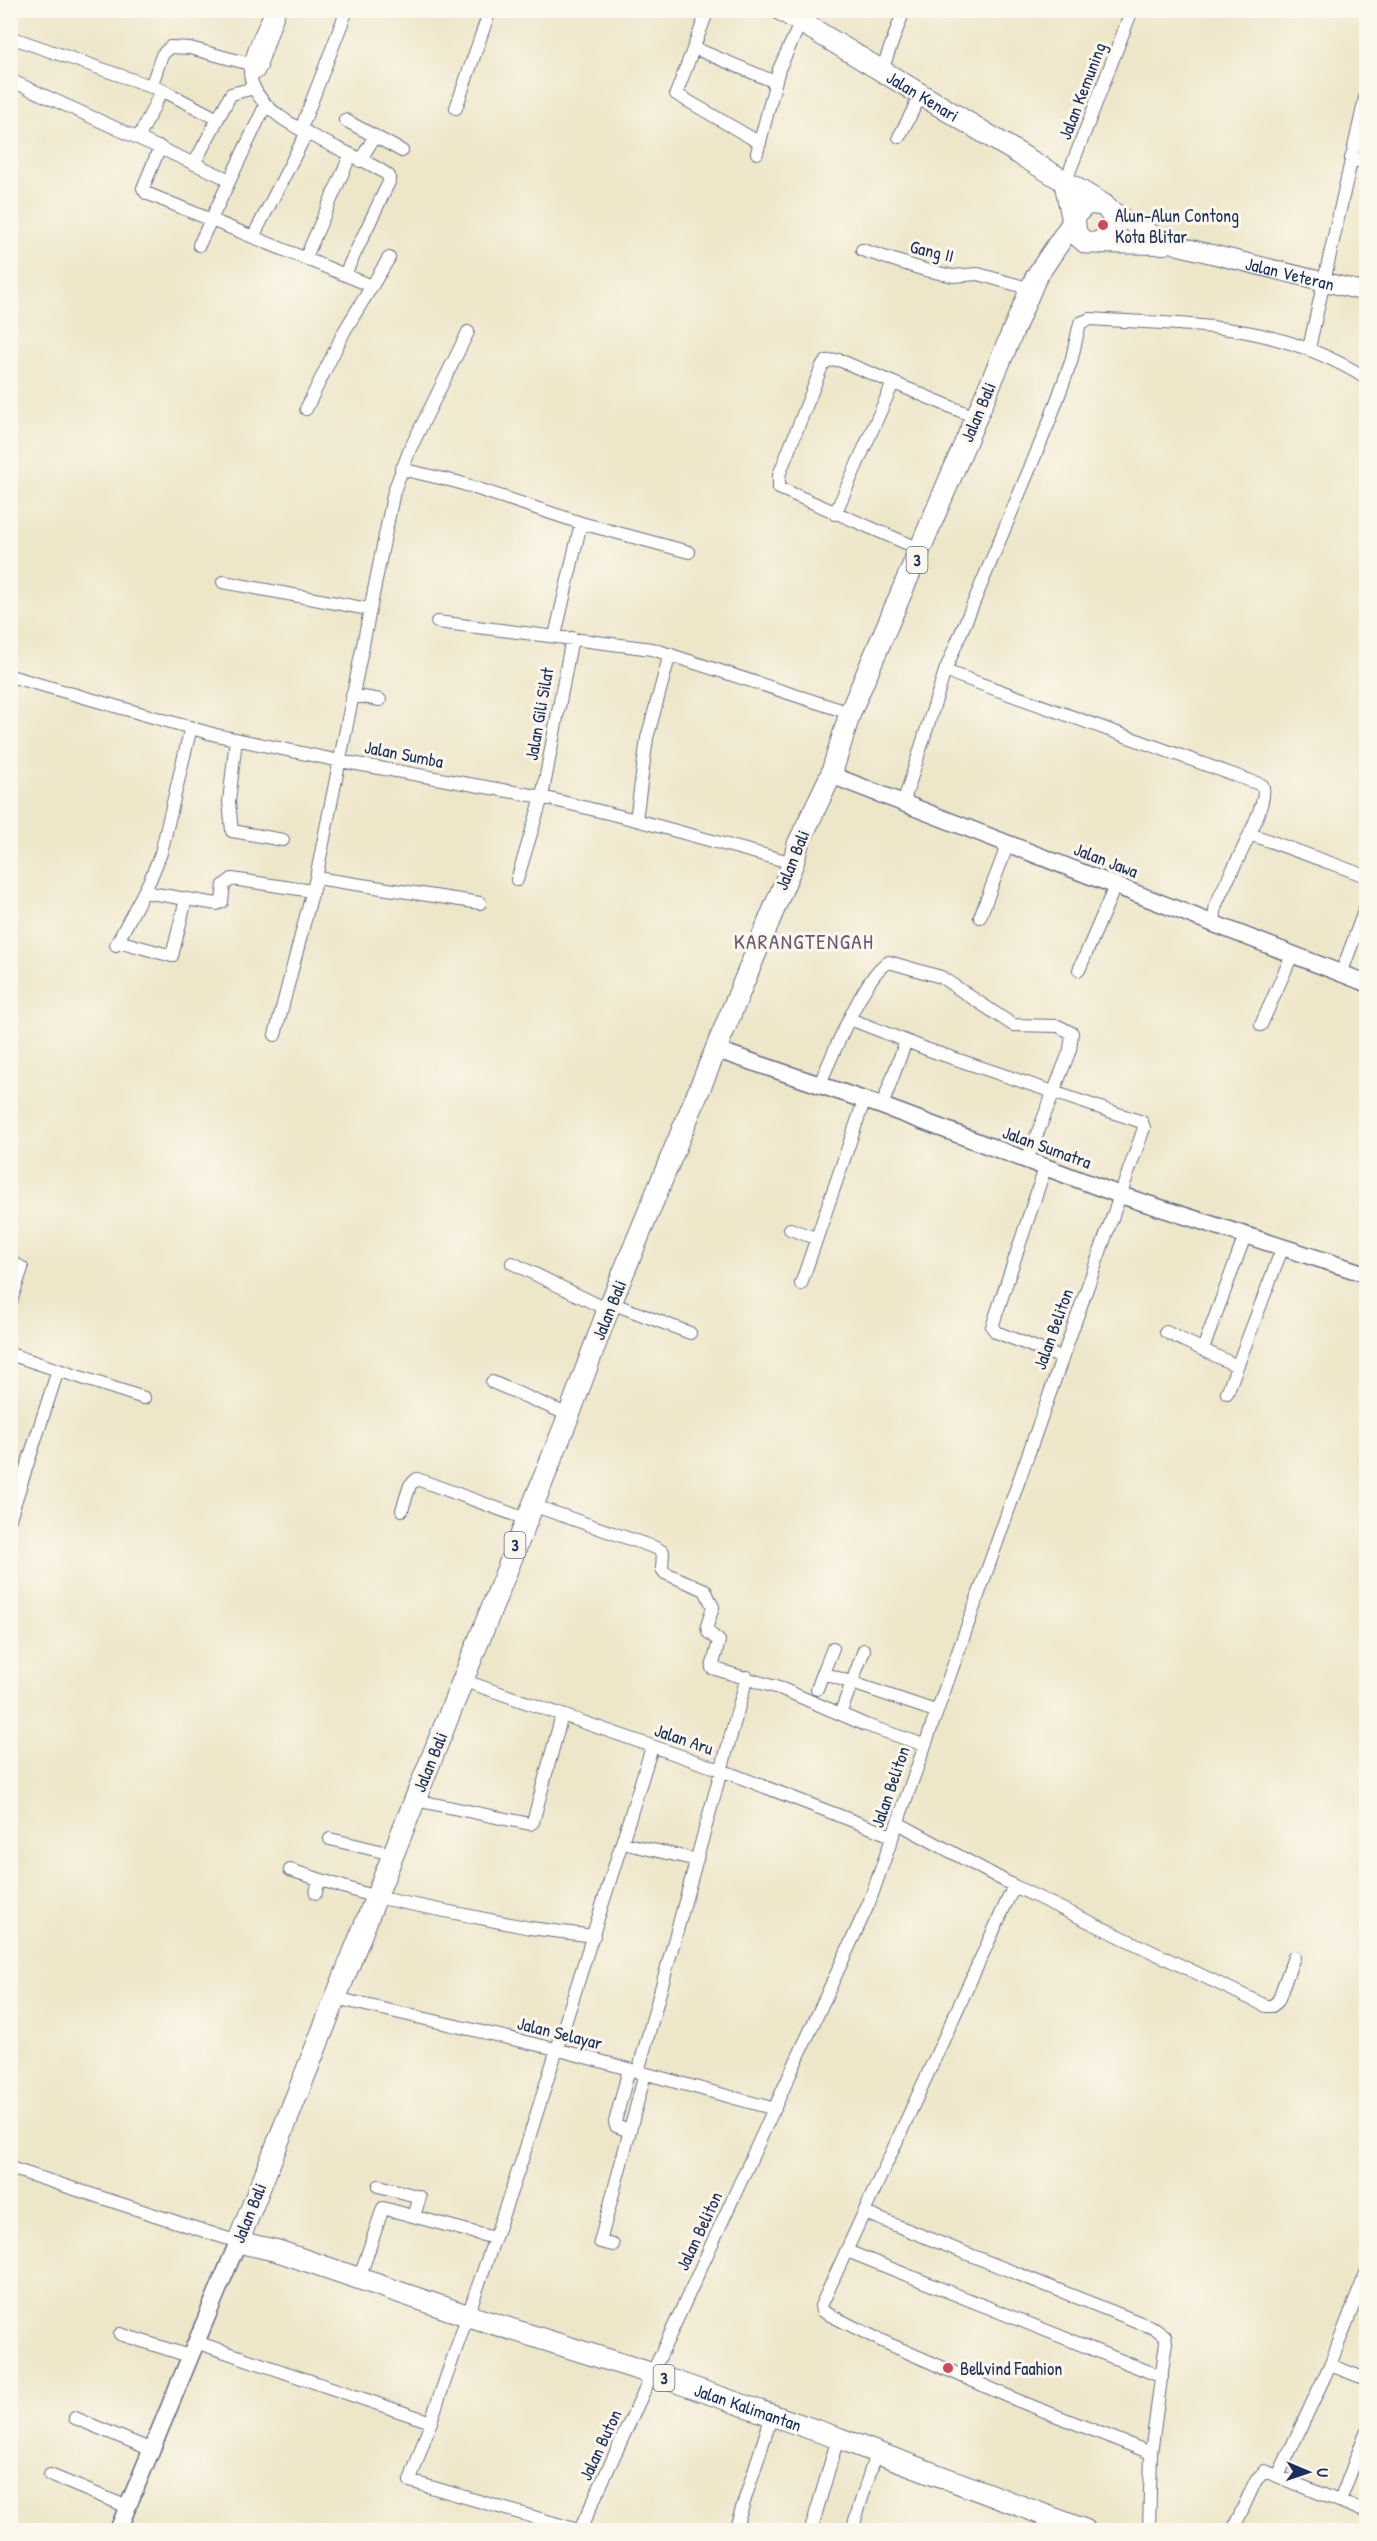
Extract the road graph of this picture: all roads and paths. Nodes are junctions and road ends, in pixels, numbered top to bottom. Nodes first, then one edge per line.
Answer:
1 (271, 10) edge
2 (279, 10) edge
3 (347, 10) edge
4 (490, 10) edge
5 (708, 10) edge
6 (781, 10) edge
7 (904, 10) edge
8 (1132, 10) edge
9 (801, 22) junction
10 (10, 37) edge
11 (694, 48) junction
12 (256, 65) junction
13 (882, 70) junction
14 (10, 80) edge
15 (775, 82) junction
16 (253, 83) junction
17 (157, 89) junction
18 (922, 93) junction
19 (1366, 94) edge
20 (264, 106) junction
21 (456, 108) dead end
22 (216, 118) junction
23 (345, 120) dead end
24 (304, 130) junction
25 (375, 136) junction
26 (140, 137) junction
27 (898, 137) dead end
28 (160, 147) junction
29 (402, 151) dead end
30 (355, 158) junction
31 (1351, 159) junction
32 (1366, 163) edge
33 (194, 164) junction
34 (230, 180) junction
35 (1065, 183) junction
36 (1104, 205) junction
37 (210, 221) junction
38 (1073, 222) junction
39 (254, 235) junction
40 (1093, 244) junction
41 (199, 245) dead end
42 (1179, 246) junction
43 (862, 249) dead end
44 (306, 257) junction
45 (389, 258) dead end
46 (345, 274) junction
47 (1324, 282) junction
48 (1034, 283) junction
49 (372, 286) junction
50 (1366, 292) edge
51 (468, 332) dead end
52 (1310, 343) junction
53 (1365, 372) edge
54 (893, 383) junction
55 (306, 409) dead end
56 (975, 417) junction
57 (401, 469) junction
58 (835, 513) junction
59 (581, 523) junction
60 (922, 550) junction
61 (689, 552) dead end
62 (223, 582) dead end
63 (368, 609) junction
64 (437, 622) dead end
65 (555, 636) junction
66 (572, 638) junction
67 (670, 654) junction
68 (945, 671) junction
69 (10, 676) edge
70 (352, 695) junction
71 (380, 700) dead end
72 (850, 713) junction
73 (191, 727) junction
74 (236, 740) junction
75 (340, 761) junction
76 (831, 775) junction
77 (542, 797) junction
78 (903, 804) junction
79 (636, 820) junction
80 (1250, 834) junction
81 (283, 840) dead end
82 (1008, 844) junction
83 (795, 852) junction
84 (1366, 876) edge
85 (517, 880) dead end
86 (1116, 884) junction
87 (314, 885) junction
88 (144, 892) junction
89 (186, 899) junction
90 (480, 903) dead end
91 (1366, 906) edge
92 (980, 917) dead end
93 (1215, 924) junction
94 (1293, 953) junction
95 (1079, 970) dead end
96 (1341, 974) junction
97 (1366, 982) edge
98 (850, 1019) junction
99 (1261, 1025) dead end
100 (275, 1035) dead end
101 (906, 1041) junction
102 (717, 1050) junction
103 (819, 1086) junction
104 (1055, 1092) junction
105 (864, 1101) junction
106 (882, 1107) junction
107 (1027, 1160) junction
108 (1045, 1168) junction
109 (1120, 1195) junction
110 (790, 1229) dead end
111 (1245, 1236) junction
112 (815, 1238) junction
113 (1282, 1249) junction
114 (10, 1261) edge
115 (512, 1263) dead end
116 (1366, 1273) edge
117 (801, 1284) dead end
118 (10, 1304) edge
119 (610, 1306) junction
120 (1166, 1332) dead end
121 (690, 1333) dead end
122 (1203, 1350) junction
123 (10, 1354) edge
124 (1062, 1358) junction
125 (1237, 1365) junction
126 (58, 1370) junction
127 (492, 1382) dead end
128 (1227, 1393) dead end
129 (144, 1398) dead end
130 (569, 1415) junction
131 (402, 1510) dead end
132 (529, 1512) junction
133 (10, 1518) edge
134 (832, 1648) dead end
135 (864, 1650) dead end
136 (823, 1673) junction
137 (747, 1677) junction
138 (462, 1680) junction
139 (852, 1682) junction
140 (817, 1689) dead end
141 (842, 1709) dead end
142 (936, 1711) junction
143 (561, 1715) junction
144 (924, 1745) junction
145 (652, 1747) junction
146 (721, 1770) junction
147 (415, 1800) junction
148 (898, 1824) junction
149 (892, 1836) junction
150 (330, 1839) dead end
151 (623, 1843) junction
152 (393, 1854) junction
153 (697, 1860) junction
154 (290, 1870) dead end
155 (319, 1879) junction
156 (1014, 1886) junction
157 (316, 1893) dead end
158 (375, 1897) junction
159 (594, 1936) junction
160 (1294, 1957) dead end
161 (335, 1998) junction
162 (556, 2049) junction
163 (637, 2072) junction
164 (775, 2109) junction
165 (624, 2129) dead end
166 (10, 2168) edge
167 (379, 2186) dead end
168 (865, 2213) junction
169 (414, 2216) junction
170 (494, 2238) junction
171 (238, 2242) junction
172 (613, 2246) dead end
173 (848, 2251) junction
174 (1366, 2273) edge
175 (359, 2279) junction
176 (466, 2315) junction
177 (120, 2334) dead end
178 (193, 2349) junction
179 (1329, 2365) junction
180 (653, 2374) junction
181 (1162, 2378) junction
182 (1366, 2379) edge
183 (771, 2415) junction
184 (75, 2418) dead end
185 (431, 2422) junction
186 (1366, 2432) edge
187 (838, 2438) junction
188 (152, 2450) junction
189 (876, 2453) junction
190 (1151, 2453) junction
191 (1279, 2474) junction
192 (50, 2475) dead end
193 (1340, 2501) junction
194 (128, 2507) junction
195 (1366, 2512) edge
196 (118, 2530) edge
197 (579, 2530) edge
198 (735, 2530) edge
199 (812, 2530) edge
200 (852, 2530) edge
201 (1084, 2530) edge
202 (1149, 2530) edge
203 (1233, 2530) edge

1 - 12 street
2 - 12 street
3 - 24 street
4 - 21 street
5 - 11 street
6 - 9 highway, Jalan Kenari
7 - 13 street
8 - 35 street, Jalan Kemuning
9 - 13 highway, Jalan Kenari
9 - 15 street
10 - 17 street
11 - 15 street
11 - 15 street
12 - 16 street
12 - 17 street
13 - 18 highway, Jalan Kenari
14 - 26 street
16 - 20 street
16 - 22 street
17 - 22 street
17 - 26 street
18 - 27 street
18 - 35 highway, Jalan Kenari
19 - 31 street
20 - 24 street
20 - 34 street
22 - 33 street
23 - 25 street
24 - 30 street
24 - 39 street
25 - 29 street
25 - 30 street
26 - 28 street
28 - 33 street
28 - 37 street
30 - 44 street
30 - 46 street
31 - 32 street
31 - 47 street
33 - 34 street
34 - 37 street
35 - 36 highway, Jalan Kenari
35 - 38 highway
36 - 38 highway, 3
36 - 40 highway, 3
36 - 42 main road, Jalan Veteran
37 - 39 street
37 - 41 street
38 - 40 highway
38 - 48 highway, 3
39 - 44 street
40 - 42 main road, Jalan Veteran
40 - 48 highway, 3
42 - 47 main road, Jalan Veteran
43 - 48 street, Gang II
44 - 46 street
45 - 49 street
46 - 49 street
47 - 50 main road, Jalan Veteran
47 - 52 street
48 - 56 highway, Jalan Bali / 3
49 - 55 street
51 - 57 street
52 - 53 street
52 - 68 street
54 - 56 street
54 - 58 street
54 - 58 street
56 - 60 highway, Jalan Bali / 3
57 - 59 street
57 - 63 street
58 - 60 street
59 - 61 street
59 - 65 street
60 - 72 highway, Jalan Bali / 3
62 - 63 street
63 - 70 street
64 - 65 street
65 - 66 street
66 - 67 street
66 - 77 street, Jalan Gili Silat
67 - 72 street
67 - 79 street
68 - 78 street
68 - 80 street
69 - 73 street, Jalan Sumba
70 - 71 street
70 - 75 street
72 - 76 highway, Jalan Bali / 3
73 - 74 street, Jalan Sumba
73 - 88 street
74 - 75 street, Jalan Sumba
74 - 81 street
75 - 77 street, Jalan Sumba
75 - 87 street
76 - 78 main road, Jalan Jawa
76 - 83 highway, Jalan Bali / 3
77 - 79 street, Jalan Sumba
77 - 85 street, Jalan Gili Silat
78 - 82 main road, Jalan Jawa
79 - 83 street, Jalan Sumba
80 - 84 street
80 - 93 street
82 - 86 main road, Jalan Jawa
82 - 92 street
83 - 102 highway, Jalan Bali / 3
86 - 93 main road, Jalan Jawa
86 - 95 street
87 - 89 street
87 - 90 street
87 - 100 street
88 - 89 street
88 - 89 street
91 - 96 street
93 - 94 main road, Jalan Jawa
94 - 96 main road, Jalan Jawa
94 - 99 street
96 - 97 main road, Jalan Jawa
98 - 101 street
98 - 103 street
98 - 104 street
101 - 104 street
101 - 106 street
102 - 103 main road, Jalan Sumatra
102 - 119 highway, Jalan Bali / 3
103 - 105 main road, Jalan Sumatra
104 - 107 street
104 - 109 street, Jalan Beliton
105 - 106 main road, Jalan Sumatra
105 - 112 street
106 - 107 main road, Jalan Sumatra
107 - 108 main road, Jalan Sumatra
108 - 109 main road, Jalan Sumatra
108 - 124 street
109 - 111 main road, Jalan Sumatra
109 - 124 street, Jalan Beliton
110 - 112 street
111 - 113 main road, Jalan Sumatra
111 - 122 street
112 - 117 street
113 - 116 main road, Jalan Sumatra
113 - 125 street
114 - 118 street
115 - 119 street
119 - 121 street
119 - 130 highway, Jalan Bali / 3
120 - 122 street
122 - 125 street
123 - 126 street
124 - 142 street, Jalan Beliton
125 - 128 street
126 - 129 street
126 - 133 street
127 - 130 street
130 - 132 highway, Jalan Bali / 3
131 - 132 street
132 - 137 street
132 - 138 highway, Jalan Bali / 3
134 - 136 street
135 - 139 street
136 - 139 street
136 - 140 street
137 - 144 street
137 - 146 street
138 - 143 street, Jalan Aru
138 - 147 highway, Jalan Bali / 3
139 - 141 street
139 - 142 street
142 - 144 street, Jalan Beliton
143 - 145 street, Jalan Aru
143 - 147 street
144 - 148 street, Jalan Beliton
145 - 146 street, Jalan Aru
145 - 151 street
146 - 149 street, Jalan Aru
146 - 153 street
147 - 152 highway, Jalan Bali / 3
148 - 149 street, Jalan Beliton
148 - 156 street
149 - 164 street, Jalan Beliton
150 - 152 street
151 - 153 street
151 - 159 street
152 - 158 highway, Jalan Bali / 3
153 - 163 street
154 - 155 street
155 - 157 street
155 - 158 street
156 - 160 street
156 - 168 street
158 - 159 street
158 - 161 highway, Jalan Bali / 3
159 - 162 street
161 - 162 street, Jalan Selayar
161 - 171 highway, Jalan Bali / 3
162 - 163 street, Jalan Selayar
162 - 170 street
163 - 164 street, Jalan Selayar
163 - 165 street
163 - 172 street
164 - 180 street, Jalan Beliton
166 - 171 street
167 - 169 street
168 - 173 street
168 - 181 street
169 - 170 street
169 - 175 street
170 - 176 street
171 - 175 highway, Jalan Kalimantan / 3
171 - 178 main road, Jalan Bali
173 - 181 street
173 - 190 street
174 - 179 street
175 - 176 highway, Jalan Kalimantan / 3
176 - 180 highway, Jalan Kalimantan / 3
176 - 185 street
177 - 178 street
178 - 185 street
178 - 188 main road, Jalan Bali
179 - 182 street
179 - 191 street
180 - 183 highway, Jalan Kalimantan / 3
180 - 197 street, Jalan Buton
181 - 190 street
183 - 187 highway, Jalan Kalimantan / 3
183 - 198 street
184 - 188 street
185 - 197 street
186 - 193 street
187 - 189 highway, Jalan Kalimantan / 3
187 - 199 street
188 - 194 main road, Jalan Bali
189 - 200 street
189 - 201 highway, Jalan Kalimantan / 3
190 - 202 street
191 - 193 street
191 - 203 street
192 - 194 street
193 - 195 street
194 - 196 main road, Jalan Bali

